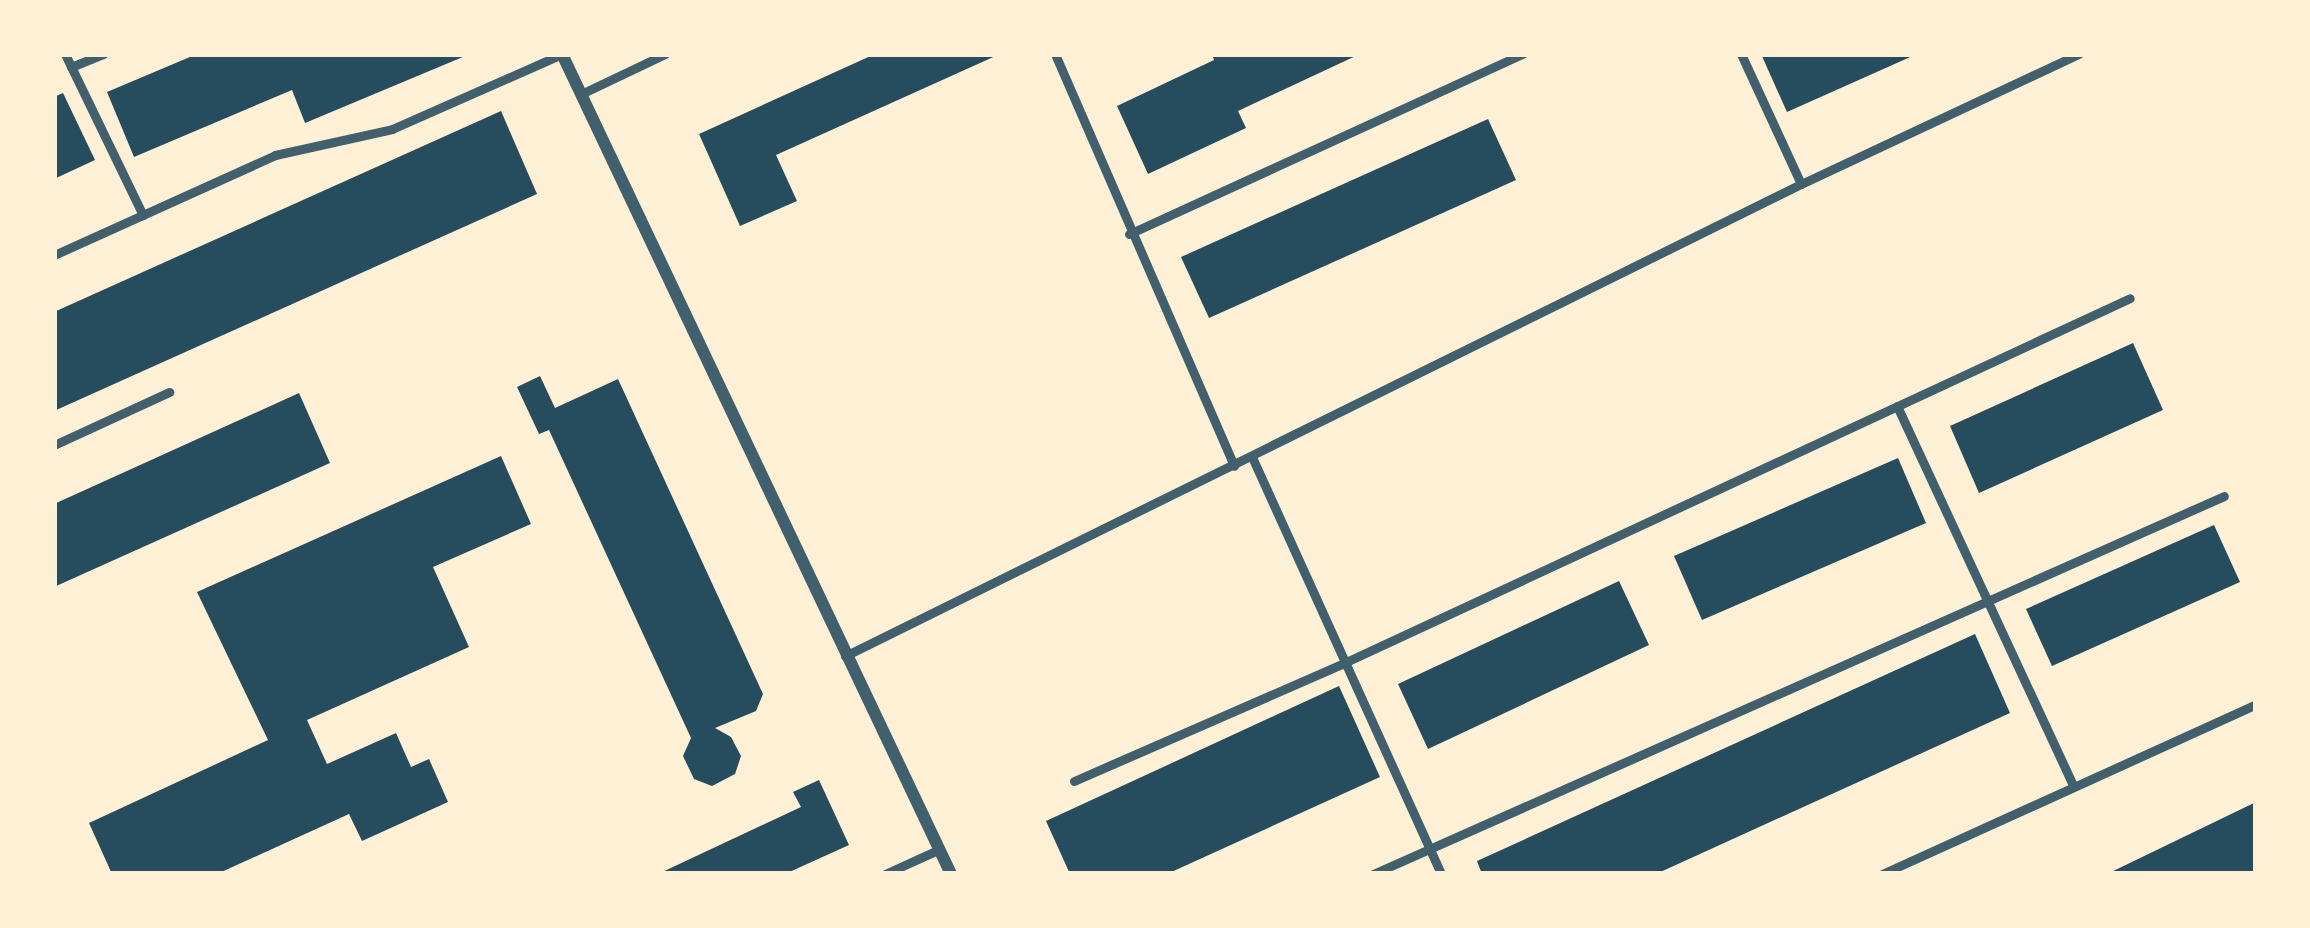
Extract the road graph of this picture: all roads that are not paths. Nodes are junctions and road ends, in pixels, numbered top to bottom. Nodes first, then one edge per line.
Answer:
1 (65, 54) edge
2 (104, 54) edge
3 (562, 54) edge
4 (665, 54) edge
5 (1070, 54) edge
6 (1523, 54) edge
7 (1741, 54) edge
8 (2079, 54) edge
9 (1056, 57) edge
10 (71, 68) junction
11 (581, 94) junction
12 (1801, 184) junction
13 (142, 215) junction
14 (1130, 234) junction
15 (54, 255) edge
16 (2130, 298) dead end
17 (169, 392) dead end
18 (1898, 406) junction
19 (54, 446) edge
20 (1252, 457) junction
21 (1234, 466) junction
22 (2224, 496) dead end
23 (1988, 602) junction
24 (845, 656) junction
25 (1346, 662) junction
26 (2256, 704) edge
27 (1074, 782) dead end
28 (2073, 786) junction
29 (940, 849) junction
30 (1429, 850) junction
31 (885, 874) edge
32 (952, 874) edge
33 (1373, 874) edge
34 (1441, 874) edge
35 (1882, 874) edge

1 - 10 lane
2 - 10 lane
3 - 11 street
3 - 13 lane
4 - 11 lane
5 - 9 lane
6 - 14 lane
7 - 12 lane
8 - 12 lane
9 - 14 lane
10 - 13 lane
11 - 24 street
12 - 20 lane
13 - 15 lane
14 - 21 lane
16 - 18 lane
17 - 19 lane
18 - 23 lane
18 - 25 lane
20 - 21 lane
20 - 25 lane
21 - 24 lane
22 - 23 lane
23 - 28 lane
23 - 30 lane
24 - 29 street
25 - 27 lane
25 - 30 lane
26 - 28 lane
28 - 35 lane
29 - 31 lane
29 - 32 street
30 - 33 lane
30 - 34 lane

